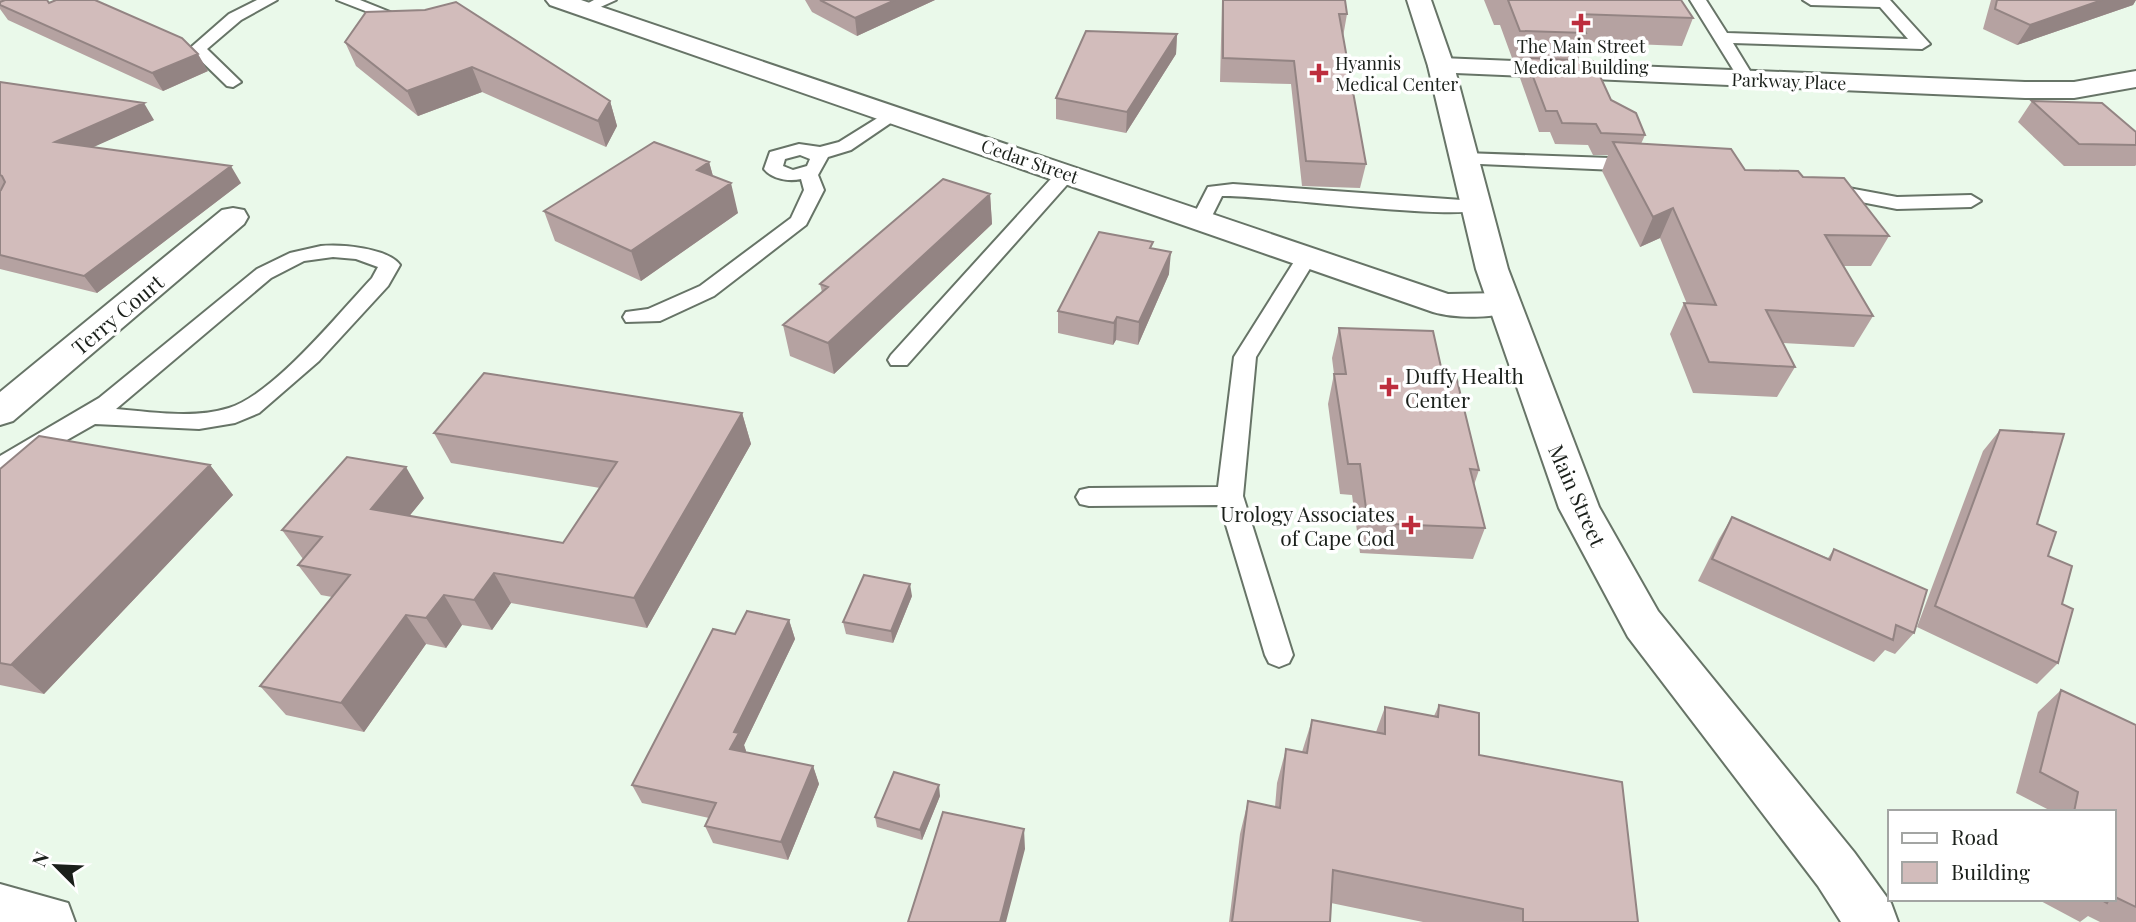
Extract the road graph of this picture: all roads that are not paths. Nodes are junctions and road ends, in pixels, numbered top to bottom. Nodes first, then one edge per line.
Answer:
1 (270, 0) edge
2 (345, 0) edge
3 (1419, 0) edge
4 (1698, 0) edge
5 (1811, 0) edge
6 (584, 3) edge
7 (393, 16) edge
8 (1724, 38) junction
9 (1441, 66) junction
10 (1747, 79) junction
11 (2136, 79) edge
12 (233, 82) dead end
13 (892, 114) junction
14 (817, 154) junction
15 (1464, 159) junction
16 (1665, 166) edge
17 (808, 173) junction
18 (1066, 174) junction
19 (1811, 186) edge
20 (1971, 201) dead end
21 (1476, 207) junction
22 (233, 217) dead end
23 (1200, 220) junction
24 (1307, 257) junction
25 (1504, 304) junction
26 (634, 317) dead end
27 (899, 360) dead end
28 (0, 412) edge
29 (90, 415) junction
30 (0, 469) edge
31 (1230, 496) junction
32 (1089, 497) dead end
33 (1279, 655) dead end
34 (0, 910) edge
35 (48, 922) edge
36 (1872, 922) edge

1 - 12 lane
2 - 7 lane
3 - 9 street, Main Street
4 - 8 lane
5 - 8 lane
6 - 13 street, Cedar Street
8 - 10 lane
9 - 10 street, Parkway Place
9 - 15 street, Main Street
10 - 11 street, Parkway Place
13 - 14 lane
13 - 18 street, Cedar Street
14 - 17 lane
14 - 17 lane
15 - 16 lane
15 - 21 street, Main Street
17 - 26 lane
18 - 23 street, Cedar Street
18 - 27 lane
19 - 20 lane
21 - 23 lane
21 - 25 street, Main Street
22 - 28 street, Terry Court
23 - 24 street, Cedar Street
24 - 25 street, Cedar Street
24 - 31 lane
25 - 36 street, Main Street
29 - 29 lane
29 - 30 lane
31 - 32 lane
31 - 33 lane
34 - 35 street

